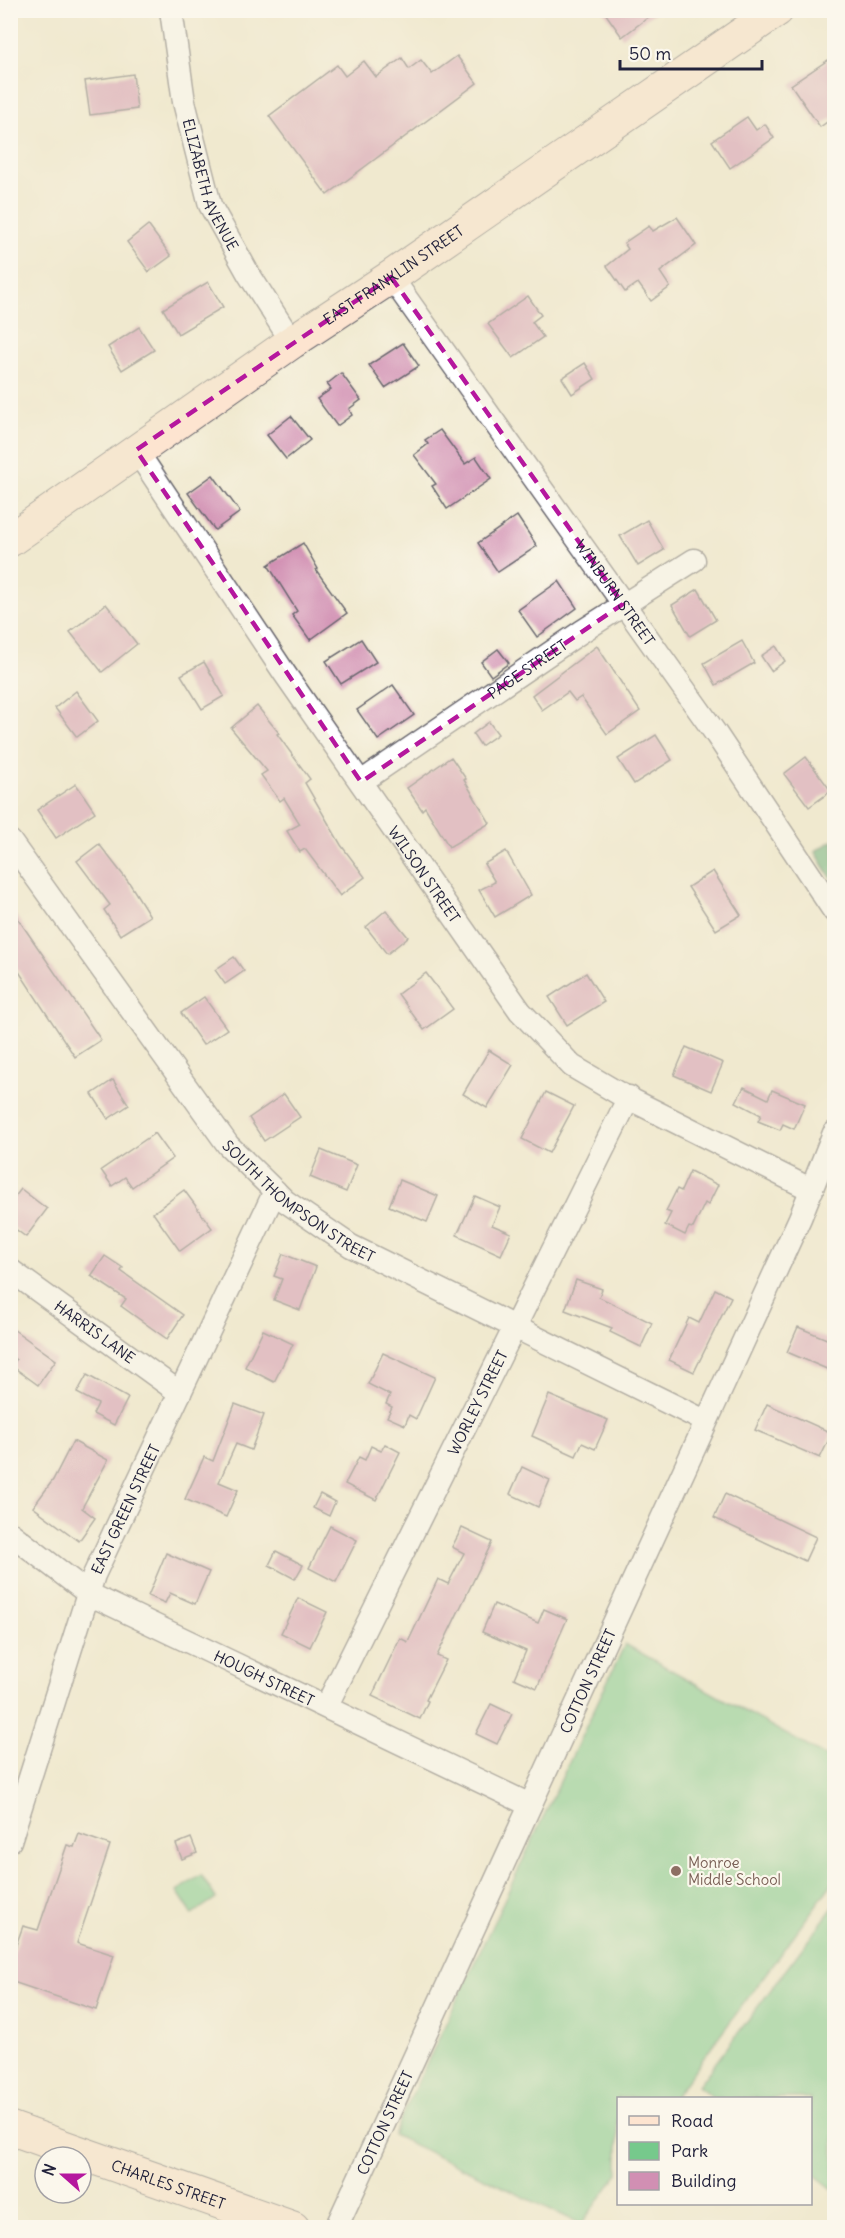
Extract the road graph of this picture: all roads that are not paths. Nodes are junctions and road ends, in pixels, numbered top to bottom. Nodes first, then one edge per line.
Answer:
1 (171, 10) edge
2 (777, 10) edge
3 (391, 277) junction
4 (292, 342) junction
5 (136, 450) junction
6 (10, 540) edge
7 (694, 560) dead end
8 (623, 604) junction
9 (361, 782) junction
10 (10, 841) edge
11 (834, 911) edge
12 (629, 1097) junction
13 (834, 1133) edge
14 (812, 1190) junction
15 (274, 1191) junction
16 (10, 1270) edge
17 (515, 1327) junction
18 (180, 1393) junction
19 (705, 1421) junction
20 (10, 1533) edge
21 (89, 1594) junction
22 (326, 1707) junction
23 (530, 1805) junction
24 (10, 1841) edge
25 (10, 2128) edge
26 (293, 2228) edge
27 (336, 2228) edge

1 - 4 street, ELIZABETH AVENUE
2 - 3 main road, EAST FRANKLIN STREET
3 - 4 main road, EAST FRANKLIN STREET
3 - 8 street, WINBURN STREET
4 - 5 main road, EAST FRANKLIN STREET
5 - 6 main road, EAST FRANKLIN STREET
5 - 9 street, WILSON STREET
7 - 8 street, PAGE STREET
8 - 9 street, PAGE STREET
8 - 11 street, WINBURN STREET
9 - 12 street, WILSON STREET
10 - 15 street, SOUTH THOMPSON STREET
12 - 14 street, WILSON STREET
12 - 17 street, WORLEY STREET
13 - 14 street, COTTON STREET
14 - 19 street, COTTON STREET
15 - 17 street, SOUTH THOMPSON STREET
15 - 18 street, EAST GREEN STREET
16 - 18 street, HARRIS LANE
17 - 19 street, SOUTH THOMPSON STREET
17 - 22 street, WORLEY STREET
18 - 21 street, EAST GREEN STREET
19 - 23 street, COTTON STREET
20 - 21 street, HOUGH STREET
21 - 22 street, HOUGH STREET
21 - 24 street, EAST GREEN STREET
22 - 23 street, HOUGH STREET
23 - 27 street, COTTON STREET
25 - 26 main road, CHARLES STREET

